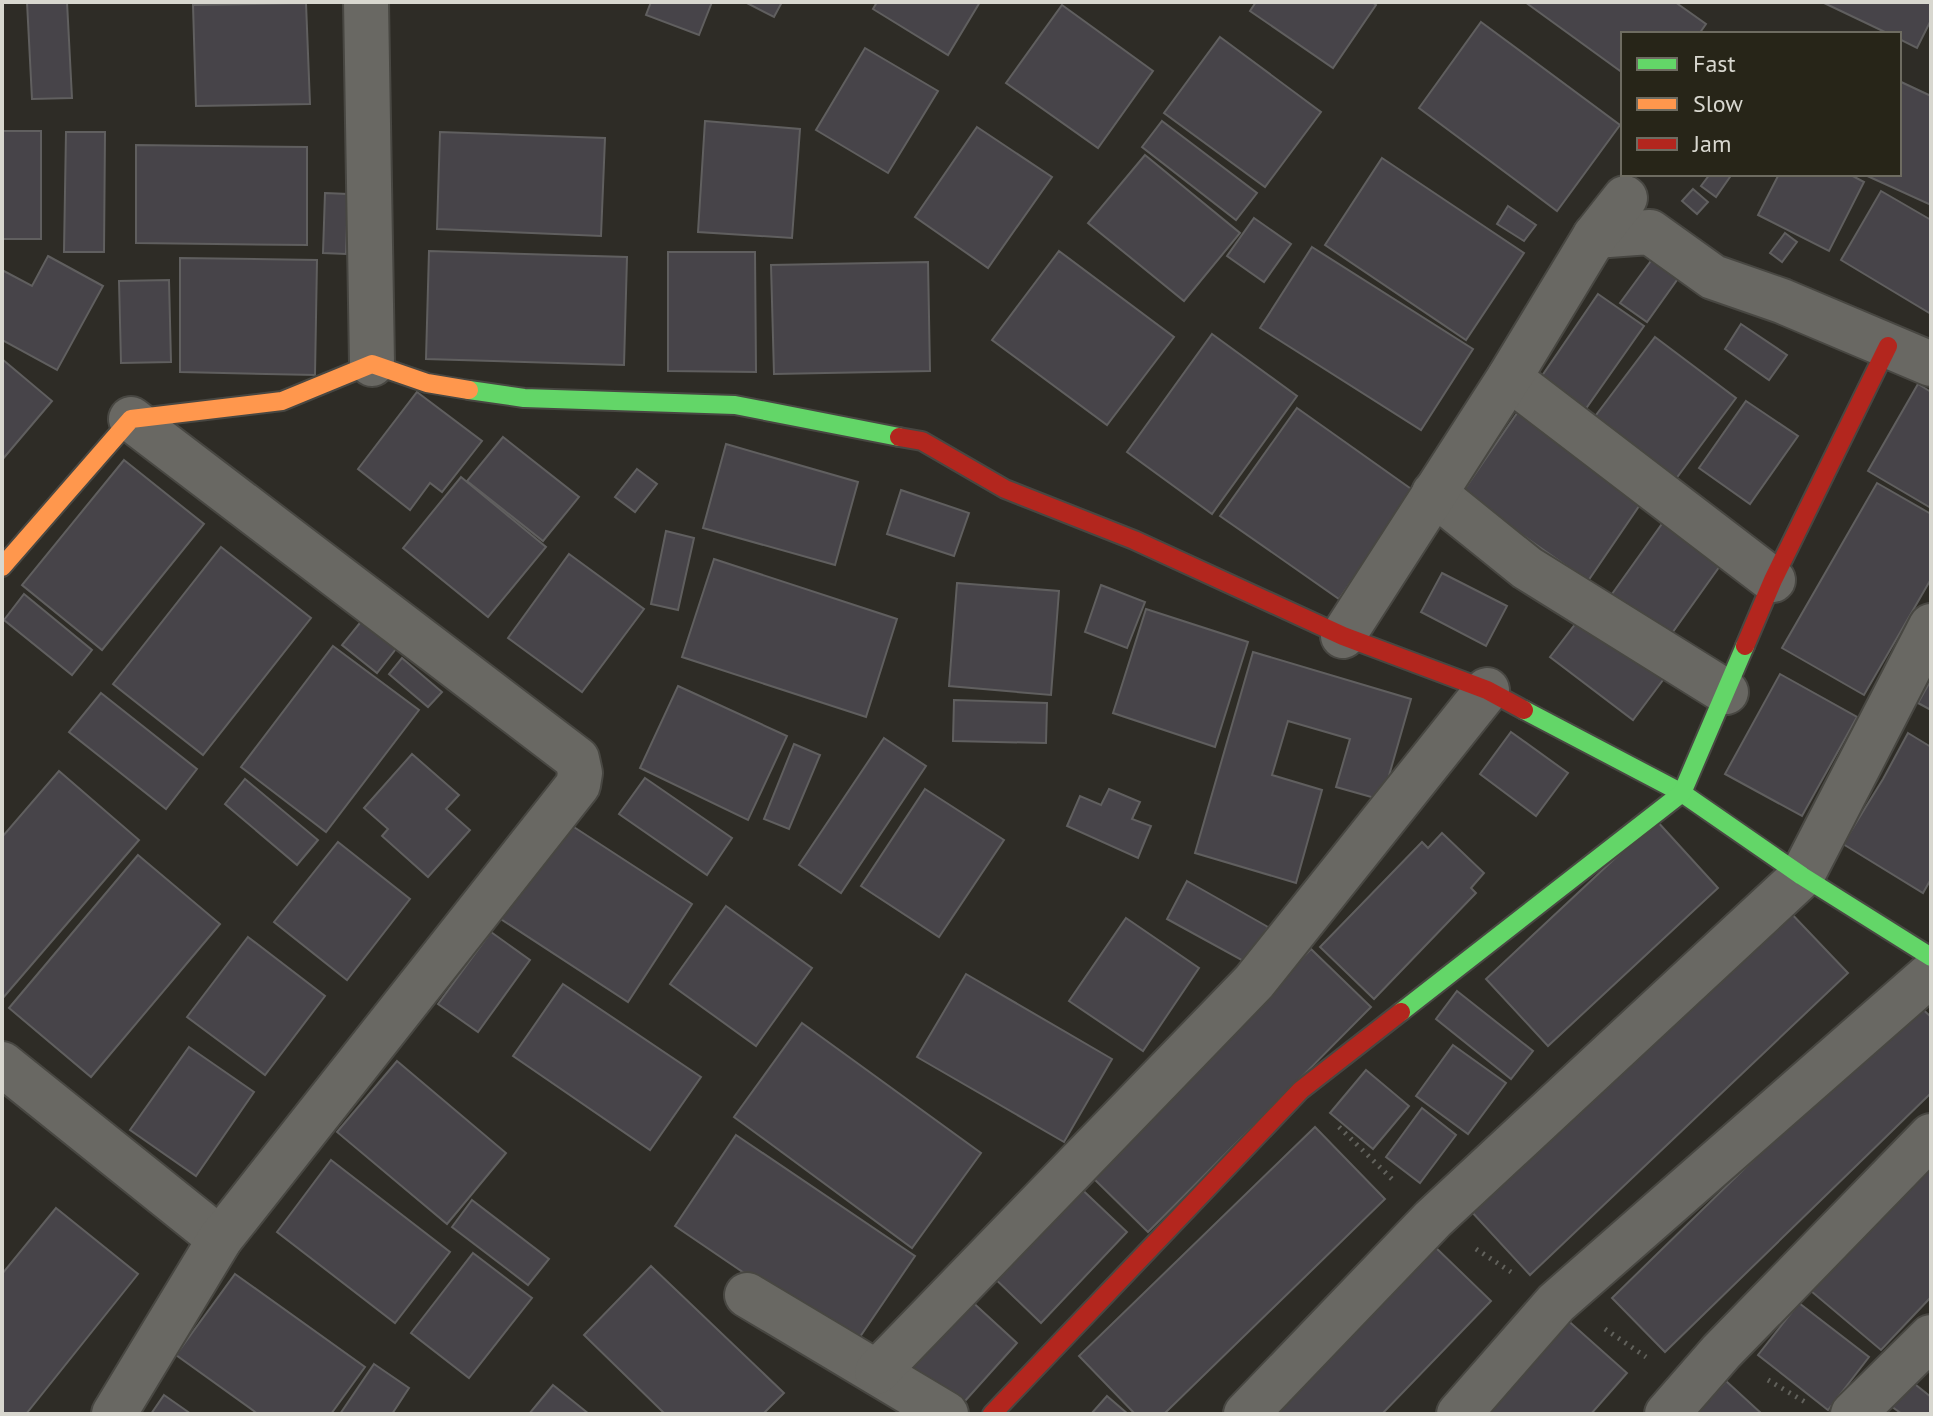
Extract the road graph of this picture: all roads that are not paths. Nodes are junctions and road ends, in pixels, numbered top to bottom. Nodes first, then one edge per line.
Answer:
1 (366, 2) edge
2 (1625, 198) dead end
3 (1595, 236) junction
4 (1888, 346) junction
5 (372, 364) junction
6 (1931, 364) edge
7 (1509, 378) junction
8 (131, 419) junction
9 (1434, 493) junction
10 (2, 567) edge
11 (1773, 580) junction
12 (1931, 626) edge
13 (1343, 636) junction
14 (1487, 690) junction
15 (1726, 692) junction
16 (1682, 793) junction
17 (1802, 876) junction
18 (1931, 957) edge
19 (1931, 974) edge
20 (2, 1064) edge
21 (1931, 1136) edge
22 (220, 1239) junction
23 (747, 1295) dead end
24 (1931, 1337) edge
25 (877, 1372) junction
26 (114, 1414) edge
27 (946, 1414) edge
28 (992, 1414) edge
29 (1246, 1414) edge
30 (1459, 1414) edge
31 (1667, 1414) edge
32 (1853, 1414) edge

1 - 5 street
2 - 3 street
3 - 4 street
3 - 7 street
4 - 6 street
4 - 11 street
5 - 8 street
5 - 13 street
7 - 9 street
7 - 11 street
8 - 10 street
8 - 22 street
9 - 13 street
9 - 15 street
11 - 15 street
12 - 17 street
13 - 14 street
14 - 16 street
14 - 25 street
15 - 16 street
16 - 17 street
16 - 28 street
17 - 18 street
17 - 29 street
19 - 30 street
20 - 22 street
21 - 31 street
22 - 26 street
23 - 25 street
24 - 32 street
25 - 27 street

